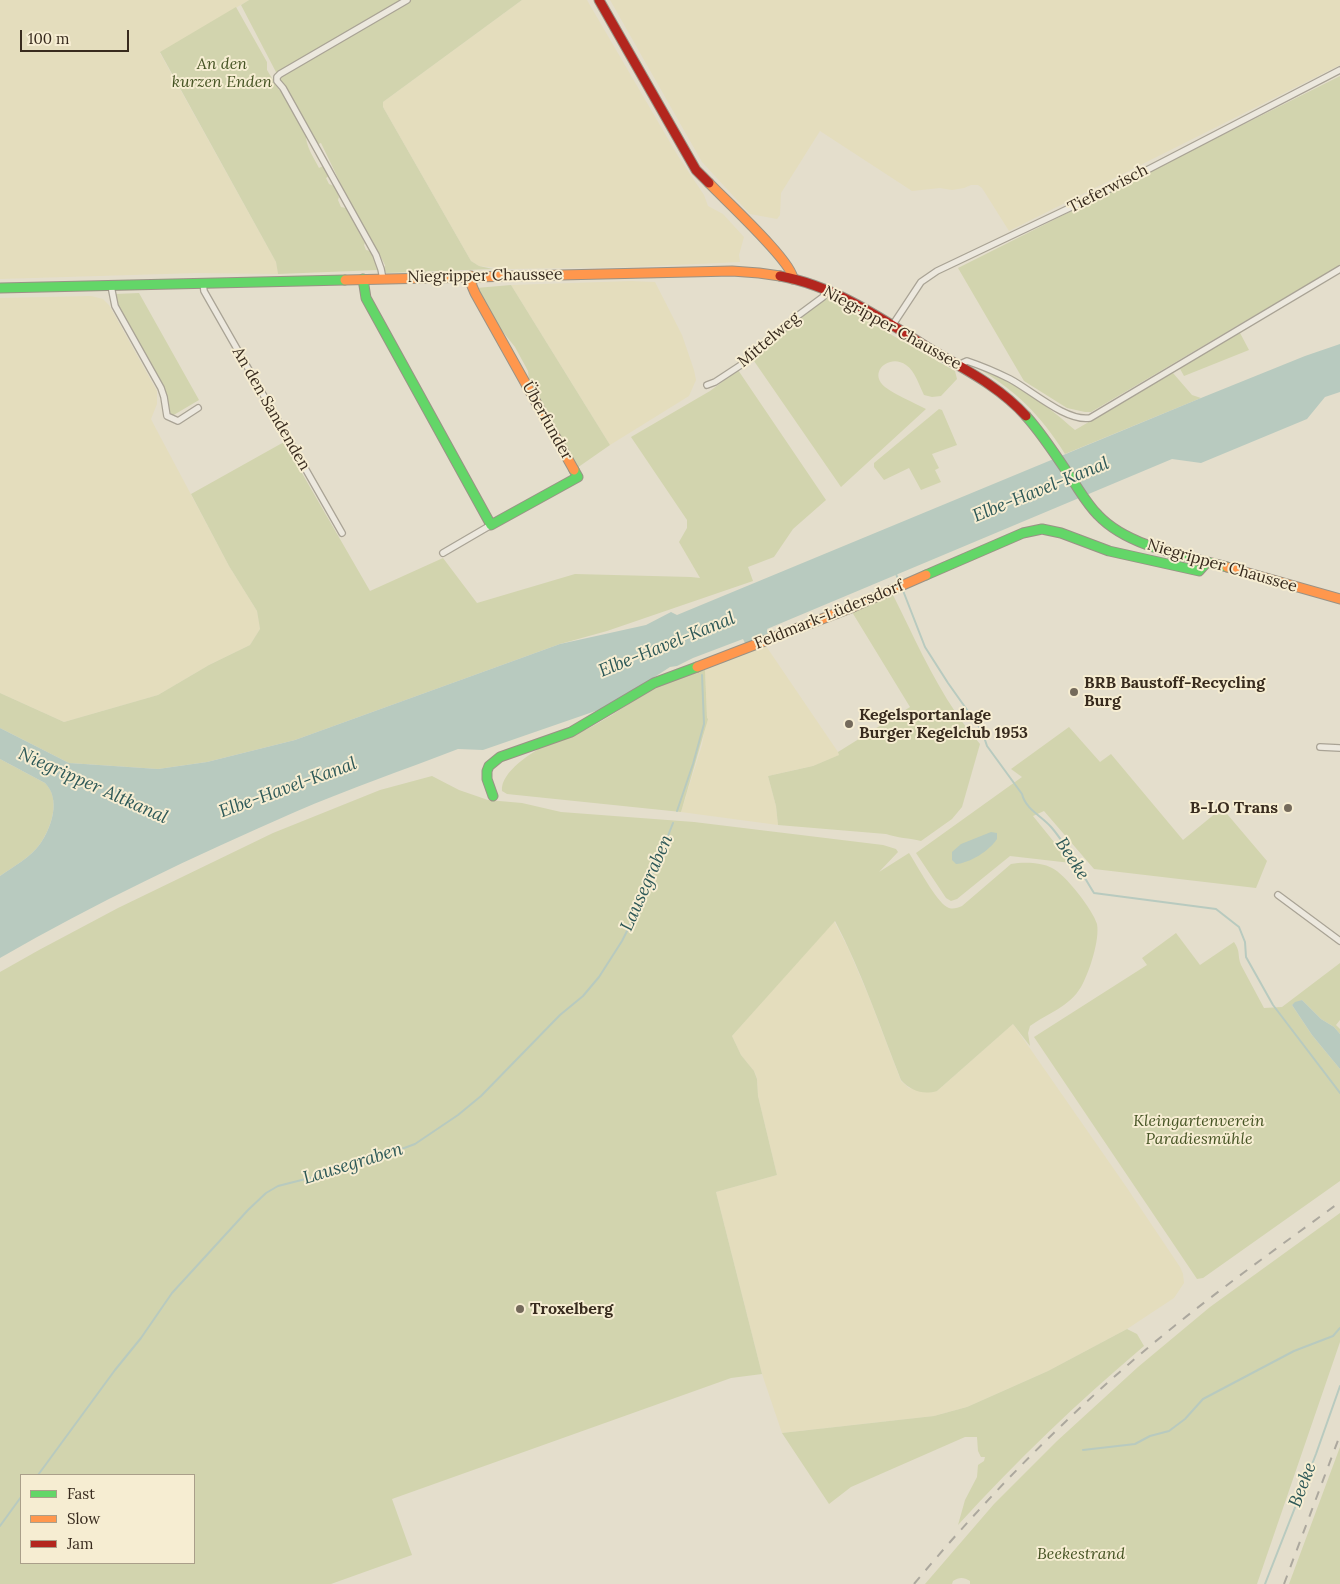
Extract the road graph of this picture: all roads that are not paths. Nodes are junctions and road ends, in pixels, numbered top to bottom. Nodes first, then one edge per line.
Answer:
1 (407, 0) edge
2 (599, 0) edge
3 (1340, 70) edge
4 (1340, 269) edge
5 (472, 276) junction
6 (382, 279) junction
7 (794, 279) junction
8 (363, 280) junction
9 (202, 283) junction
10 (111, 286) junction
11 (0, 288) edge
12 (828, 290) junction
13 (892, 326) junction
14 (958, 365) junction
15 (707, 385) dead end
16 (198, 408) dead end
17 (491, 525) junction
18 (342, 533) dead end
19 (443, 553) dead end
20 (1207, 562) junction
21 (1340, 599) edge
22 (1320, 747) dead end
23 (1340, 748) edge
24 (493, 796) dead end
25 (1278, 895) dead end
26 (1340, 941) edge

1 - 6 street
2 - 7 street
3 - 13 street, Tieferwisch
4 - 14 street
5 - 6 street, Niegripper Chaussee
5 - 7 street, Niegripper Chaussee
5 - 17 street, Überfunder
6 - 8 street, Niegripper Chaussee
7 - 12 street, Niegripper Chaussee
8 - 9 street, Niegripper Chaussee
8 - 17 street
9 - 10 street, Niegripper Chaussee
9 - 18 street, An den Sandenden
10 - 11 street, Niegripper Chaussee
10 - 16 street
12 - 13 street, Niegripper Chaussee
12 - 15 street, Mittelweg
13 - 14 street, Niegripper Chaussee
14 - 20 street, Niegripper Chaussee
17 - 19 street, Überfunder
20 - 21 street, Niegripper Chaussee
20 - 24 street, Feldmark-Lüdersdorf
22 - 23 street
25 - 26 street

